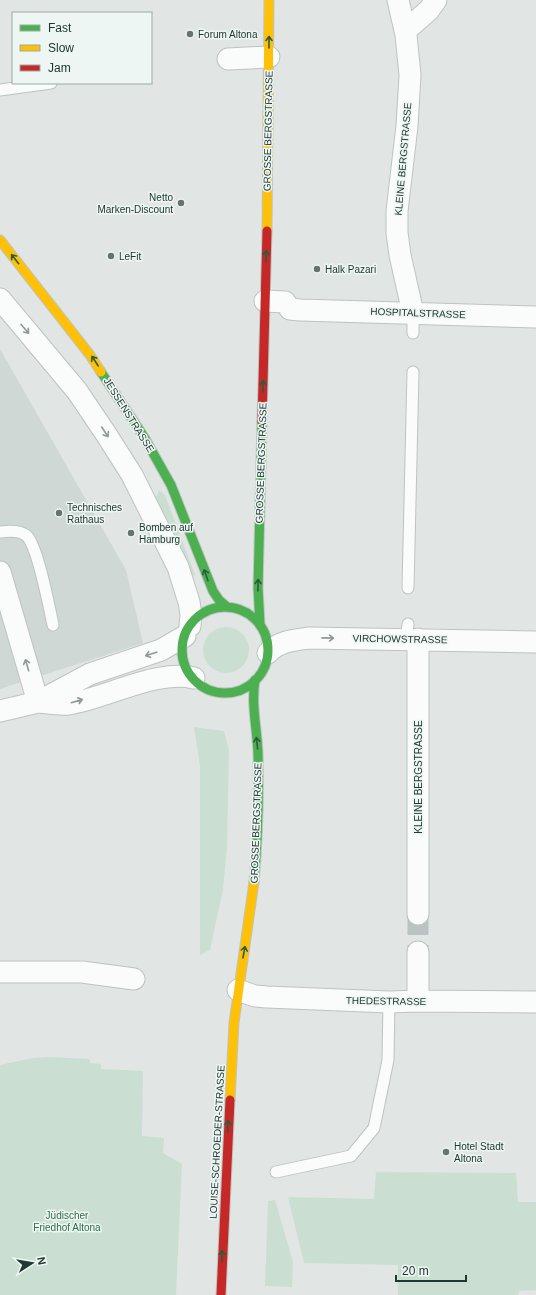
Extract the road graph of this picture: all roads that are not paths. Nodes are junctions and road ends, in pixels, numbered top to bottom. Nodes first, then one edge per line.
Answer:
1 (269, 0) edge
2 (398, 0) edge
3 (436, 0) edge
4 (405, 31) junction
5 (269, 58) junction
6 (228, 59) dead end
7 (44, 84) edge
8 (0, 90) edge
9 (0, 240) edge
10 (0, 300) edge
11 (265, 301) junction
12 (414, 313) junction
13 (536, 317) edge
14 (413, 333) dead end
15 (413, 372) dead end
16 (0, 532) edge
17 (0, 572) edge
18 (408, 588) dead end
19 (227, 607) junction
20 (260, 624) junction
21 (54, 625) dead end
22 (187, 631) junction
23 (411, 634) junction
24 (536, 642) edge
25 (268, 653) junction
26 (194, 678) junction
27 (255, 680) junction
28 (38, 702) junction
29 (0, 712) edge
30 (418, 914) tunnel mouth
31 (418, 952) tunnel mouth
32 (0, 972) edge
33 (134, 979) dead end
34 (238, 990) junction
35 (418, 1001) junction
36 (389, 1002) junction
37 (536, 1002) edge
38 (276, 1172) dead end
39 (221, 1295) edge

5 -> 1 street, GROSSE BERGSTRASSE
2 - 4 street, KLEINE BERGSTRASSE
3 - 4 street
4 - 12 street, KLEINE BERGSTRASSE
5 - 6 street, GROSSE BERGSTRASSE
11 -> 5 street, GROSSE BERGSTRASSE
7 - 8 lane
19 -> 9 street, JESSENSTRASSE
10 -> 22 street
11 - 12 street, HOSPITALSTRASSE
20 -> 11 street, GROSSE BERGSTRASSE
12 - 13 street, HOSPITALSTRASSE
12 - 14 lane, KLEINE BERGSTRASSE
15 - 18 lane
16 - 21 lane
28 -> 17 street
19 - 20 street
19 - 22 street
20 - 25 street
22 - 26 street
22 -> 28 street
23 - 24 street, VIRCHOWSTRASSE
25 -> 23 street, VIRCHOWSTRASSE
23 - 30 street, KLEINE BERGSTRASSE
25 - 27 street
26 - 27 street
28 -> 26 street
34 -> 27 street, GROSSE BERGSTRASSE
28 - 29 street
31 - 35 street
32 - 33 street
34 - 36 street, THEDESTRASSE
39 -> 34 street, LOUISE-SCHROEDER-STRASSE
35 - 36 street, THEDESTRASSE
35 - 37 street, THEDESTRASSE
36 - 38 lane

